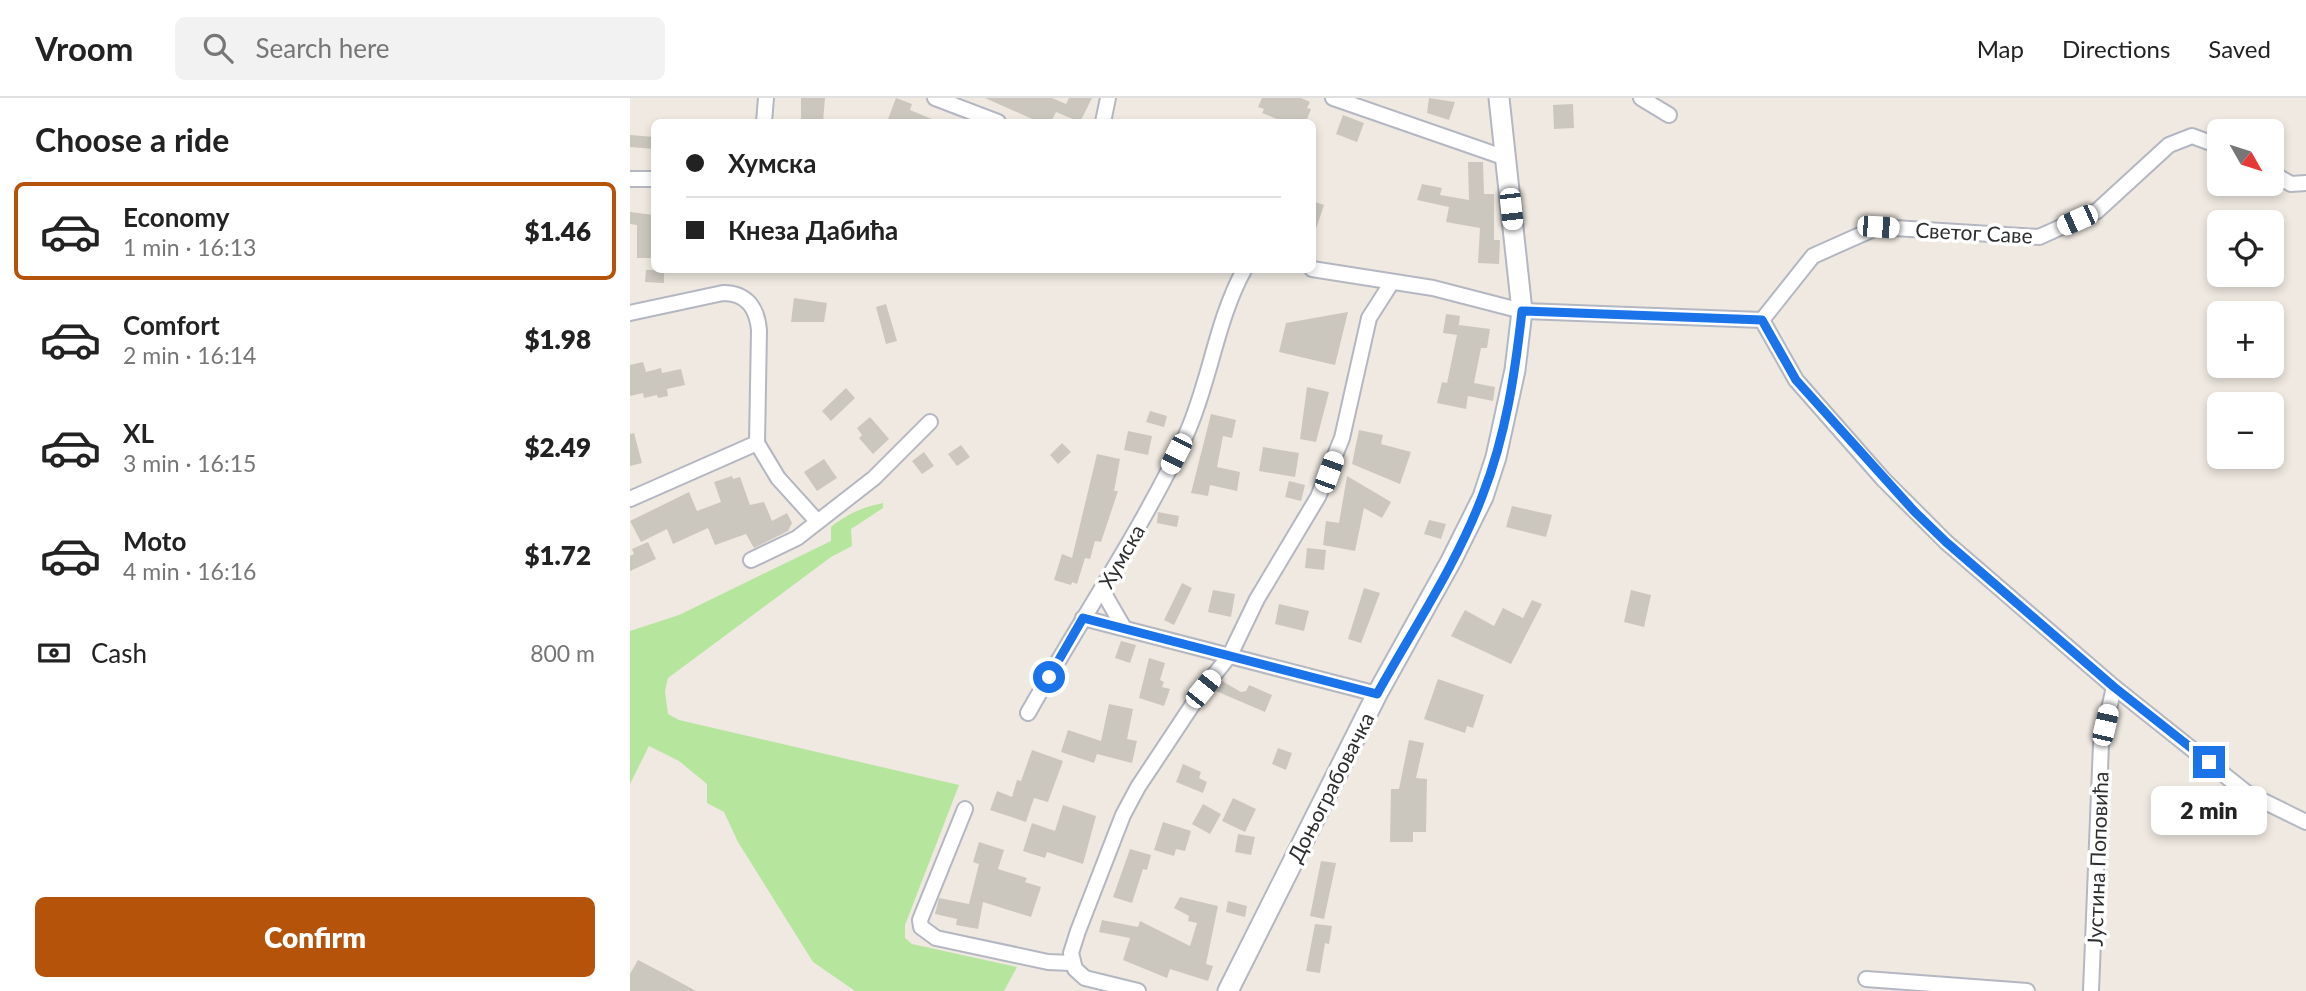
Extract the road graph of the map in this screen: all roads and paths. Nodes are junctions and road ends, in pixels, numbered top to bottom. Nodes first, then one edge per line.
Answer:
1 (766, 98) edge
2 (935, 98) edge
3 (1108, 98) edge
4 (1333, 98) edge
5 (1499, 98) edge
6 (1640, 98) edge
7 (1669, 115) dead end
8 (764, 119) edge
9 (990, 119) edge
10 (1104, 119) edge
11 (2207, 142) edge
12 (1506, 158) junction
13 (630, 179) edge
14 (651, 179) edge
15 (2284, 180) edge
16 (2306, 183) edge
17 (1316, 271) edge
18 (1243, 273) edge
19 (1392, 282) junction
20 (1522, 311) junction
21 (630, 313) edge
22 (1762, 320) junction
23 (930, 422) dead end
24 (757, 443) junction
25 (630, 499) edge
26 (816, 520) junction
27 (751, 560) dead end
28 (1101, 590) junction
29 (1083, 618) junction
30 (1124, 628) junction
31 (1230, 655) junction
32 (2114, 687) junction
33 (1377, 694) junction
34 (1028, 713) dead end
35 (965, 808) dead end
36 (2306, 822) edge
37 (1071, 962) junction
38 (1866, 979) dead end
39 (1138, 991) edge
40 (1228, 991) edge
41 (2027, 991) edge
42 (2091, 991) edge

1 - 8 street
2 - 9 street
3 - 10 street
4 - 12 street
5 - 12 street, Доњограбовачка
6 - 7 street
11 - 22 street, Светог Саве
12 - 20 street, Доњограбовачка
13 - 14 street
15 - 16 street
17 - 19 street
18 - 28 street, Хумска
19 - 20 street
19 - 31 street
20 - 22 street
20 - 33 street, Доњограбовачка
21 - 24 street
22 - 32 street
23 - 26 street
24 - 25 street
24 - 26 street
26 - 27 street
28 - 29 street, Хумска
28 - 30 street
29 - 30 street
29 - 34 street, Хумска
30 - 31 street
31 - 33 street
31 - 37 street
32 - 36 street
32 - 42 street, Јустина Поповића
33 - 40 street, Доњограбовачка
35 - 37 street
37 - 39 street
38 - 41 street

